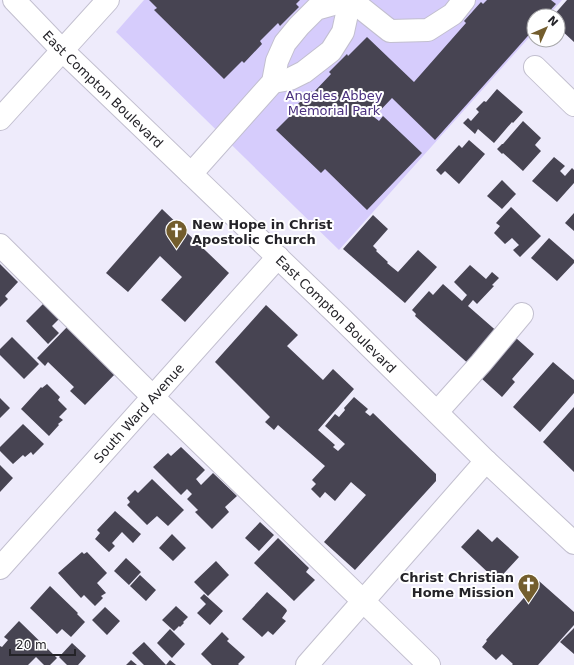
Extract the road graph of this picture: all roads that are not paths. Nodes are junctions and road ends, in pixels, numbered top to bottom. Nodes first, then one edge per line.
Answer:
1 (14, 0) edge
2 (108, 0) edge
3 (349, 0) edge
4 (464, 0) edge
5 (62, 50) junction
6 (535, 67) dead end
7 (274, 82) junction
8 (574, 105) edge
9 (0, 119) edge
10 (191, 174) junction
11 (0, 245) edge
12 (278, 257) junction
13 (522, 314) dead end
14 (153, 397) junction
15 (437, 412) junction
16 (486, 461) junction
17 (574, 543) edge
18 (0, 568) edge
19 (363, 601) junction
20 (307, 665) edge
21 (429, 665) edge

1 - 5 street, East Compton Boulevard
2 - 5 street
3 - 4 street
3 - 7 street
3 - 7 street
5 - 9 street
5 - 10 street, East Compton Boulevard
6 - 8 street
7 - 10 street
10 - 12 street, East Compton Boulevard
11 - 14 street
12 - 14 street, South Ward Avenue
12 - 15 street, East Compton Boulevard
13 - 15 street
14 - 18 street, South Ward Avenue
14 - 19 street
15 - 16 street, East Compton Boulevard
16 - 17 street, East Compton Boulevard
16 - 19 street
19 - 20 street
19 - 21 street

